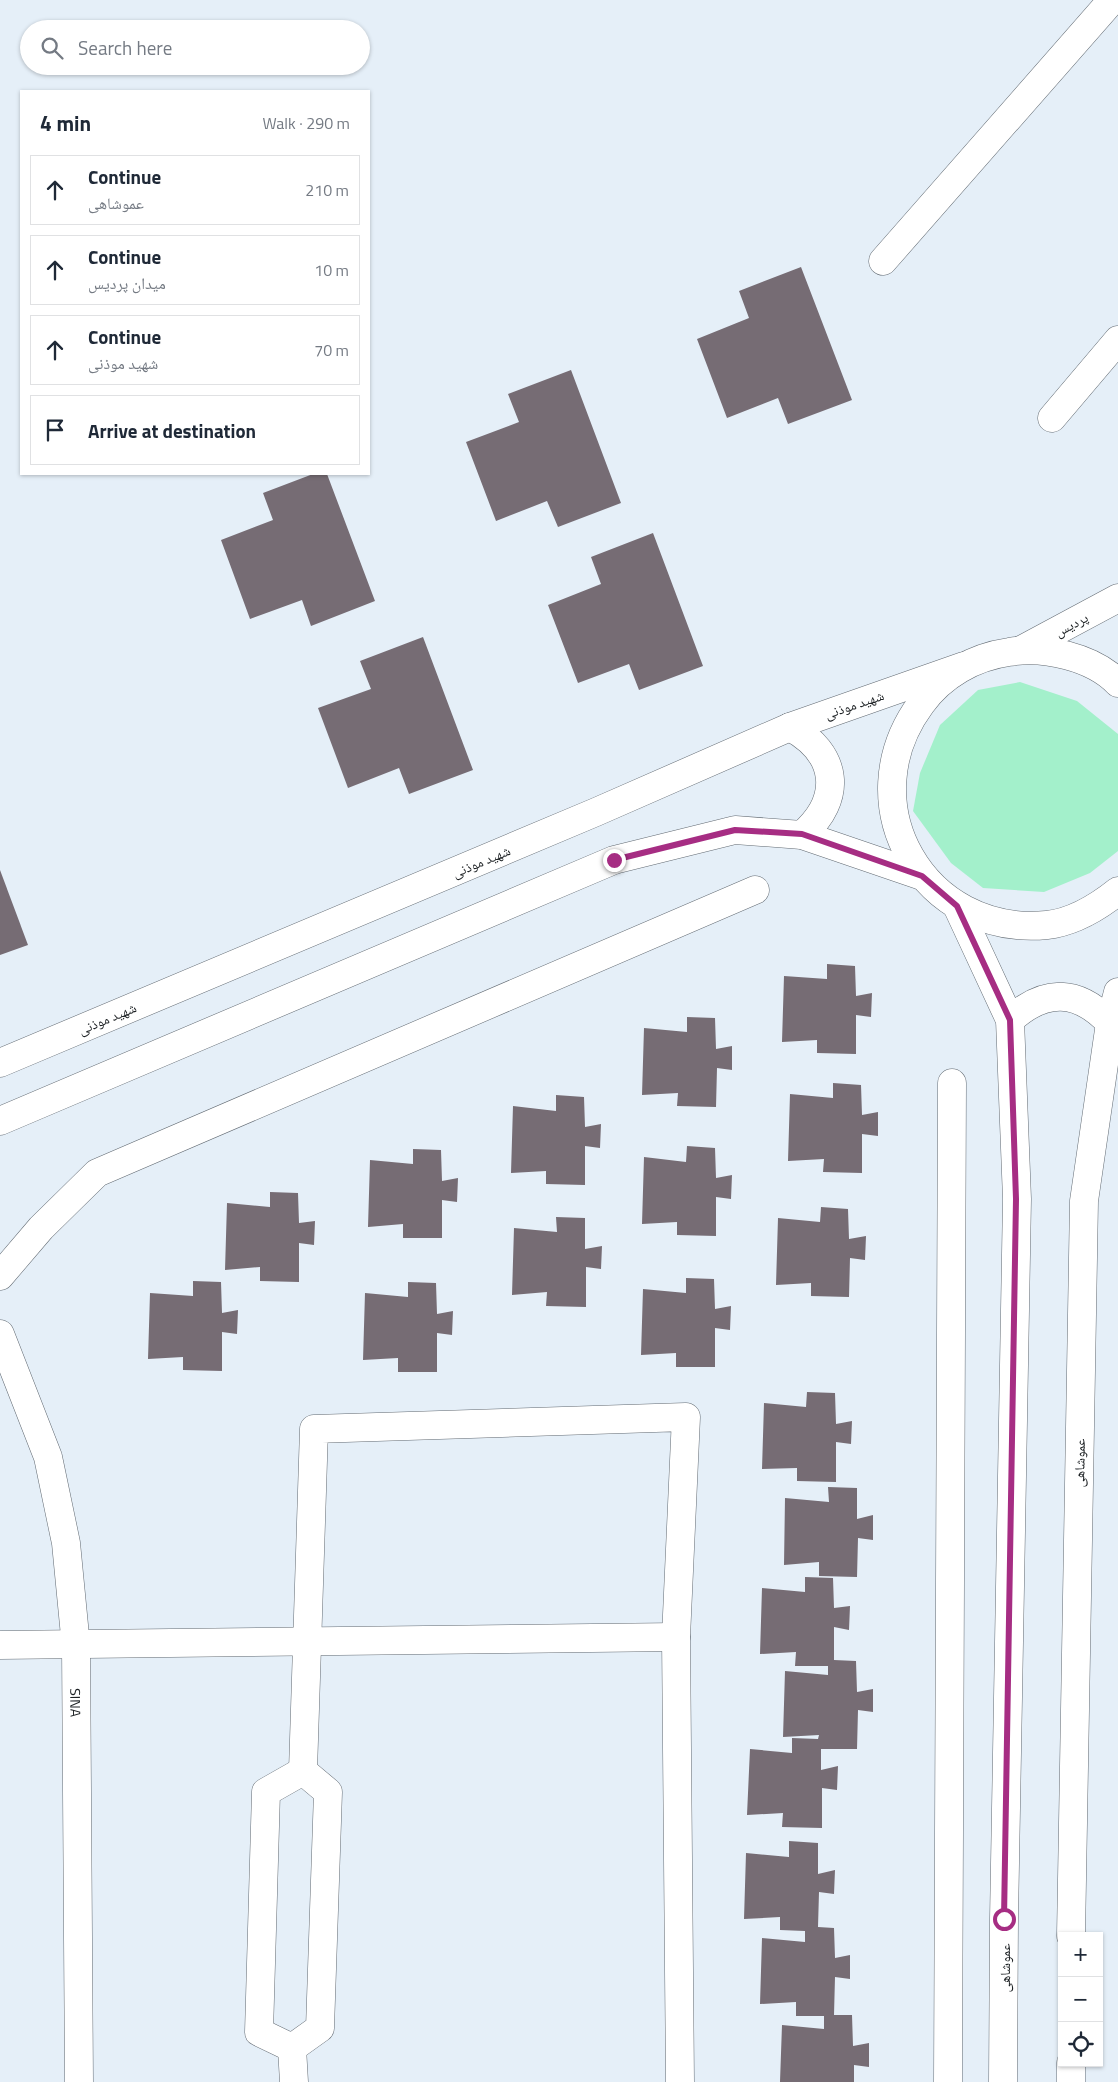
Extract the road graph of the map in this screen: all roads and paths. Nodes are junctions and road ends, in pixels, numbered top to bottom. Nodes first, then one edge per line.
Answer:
1 (1112, 0) edge
2 (883, 260) dead end
3 (1118, 340) edge
4 (1052, 418) dead end
5 (1118, 598) edge
6 (1023, 650) junction
7 (964, 666) junction
8 (1118, 683) edge
9 (790, 727) junction
10 (802, 834) junction
11 (922, 876) junction
12 (756, 890) dead end
13 (1118, 891) edge
14 (957, 906) junction
15 (1118, 992) edge
16 (1010, 1020) junction
17 (1110, 1023) junction
18 (0, 1063) edge
19 (952, 1083) dead end
20 (0, 1121) edge
21 (0, 1276) edge
22 (0, 1334) edge
23 (676, 1637) junction
24 (305, 1643) junction
25 (0, 1645) edge
26 (76, 1646) junction
27 (302, 1771) junction
28 (1071, 1932) edge
29 (292, 2048) junction
30 (1071, 2067) edge
31 (80, 2082) edge
32 (294, 2082) edge
33 (680, 2082) edge
34 (948, 2082) edge
35 (1004, 2082) edge
36 (1071, 2082) edge

1 - 2 street
3 - 4 street
5 - 6 street, پردیس
6 - 7 street
6 - 8 street
7 - 9 street, شهید موذنی
7 - 11 street
9 - 10 street
9 - 18 street, شهید موذنی
10 - 11 street
10 - 20 street
11 - 14 street
12 - 21 street
13 - 14 street
14 - 16 street, عموشاهی
15 - 17 street, عموشاهی
16 - 17 street
16 - 35 street, عموشاهی
17 - 28 street, عموشاهی
19 - 34 street
22 - 26 street, SINA
23 - 24 street
23 - 24 street
23 - 33 street
24 - 26 street
24 - 27 street
25 - 26 street
26 - 31 street, SINA
27 - 29 street
27 - 29 street
29 - 32 street
30 - 36 street

